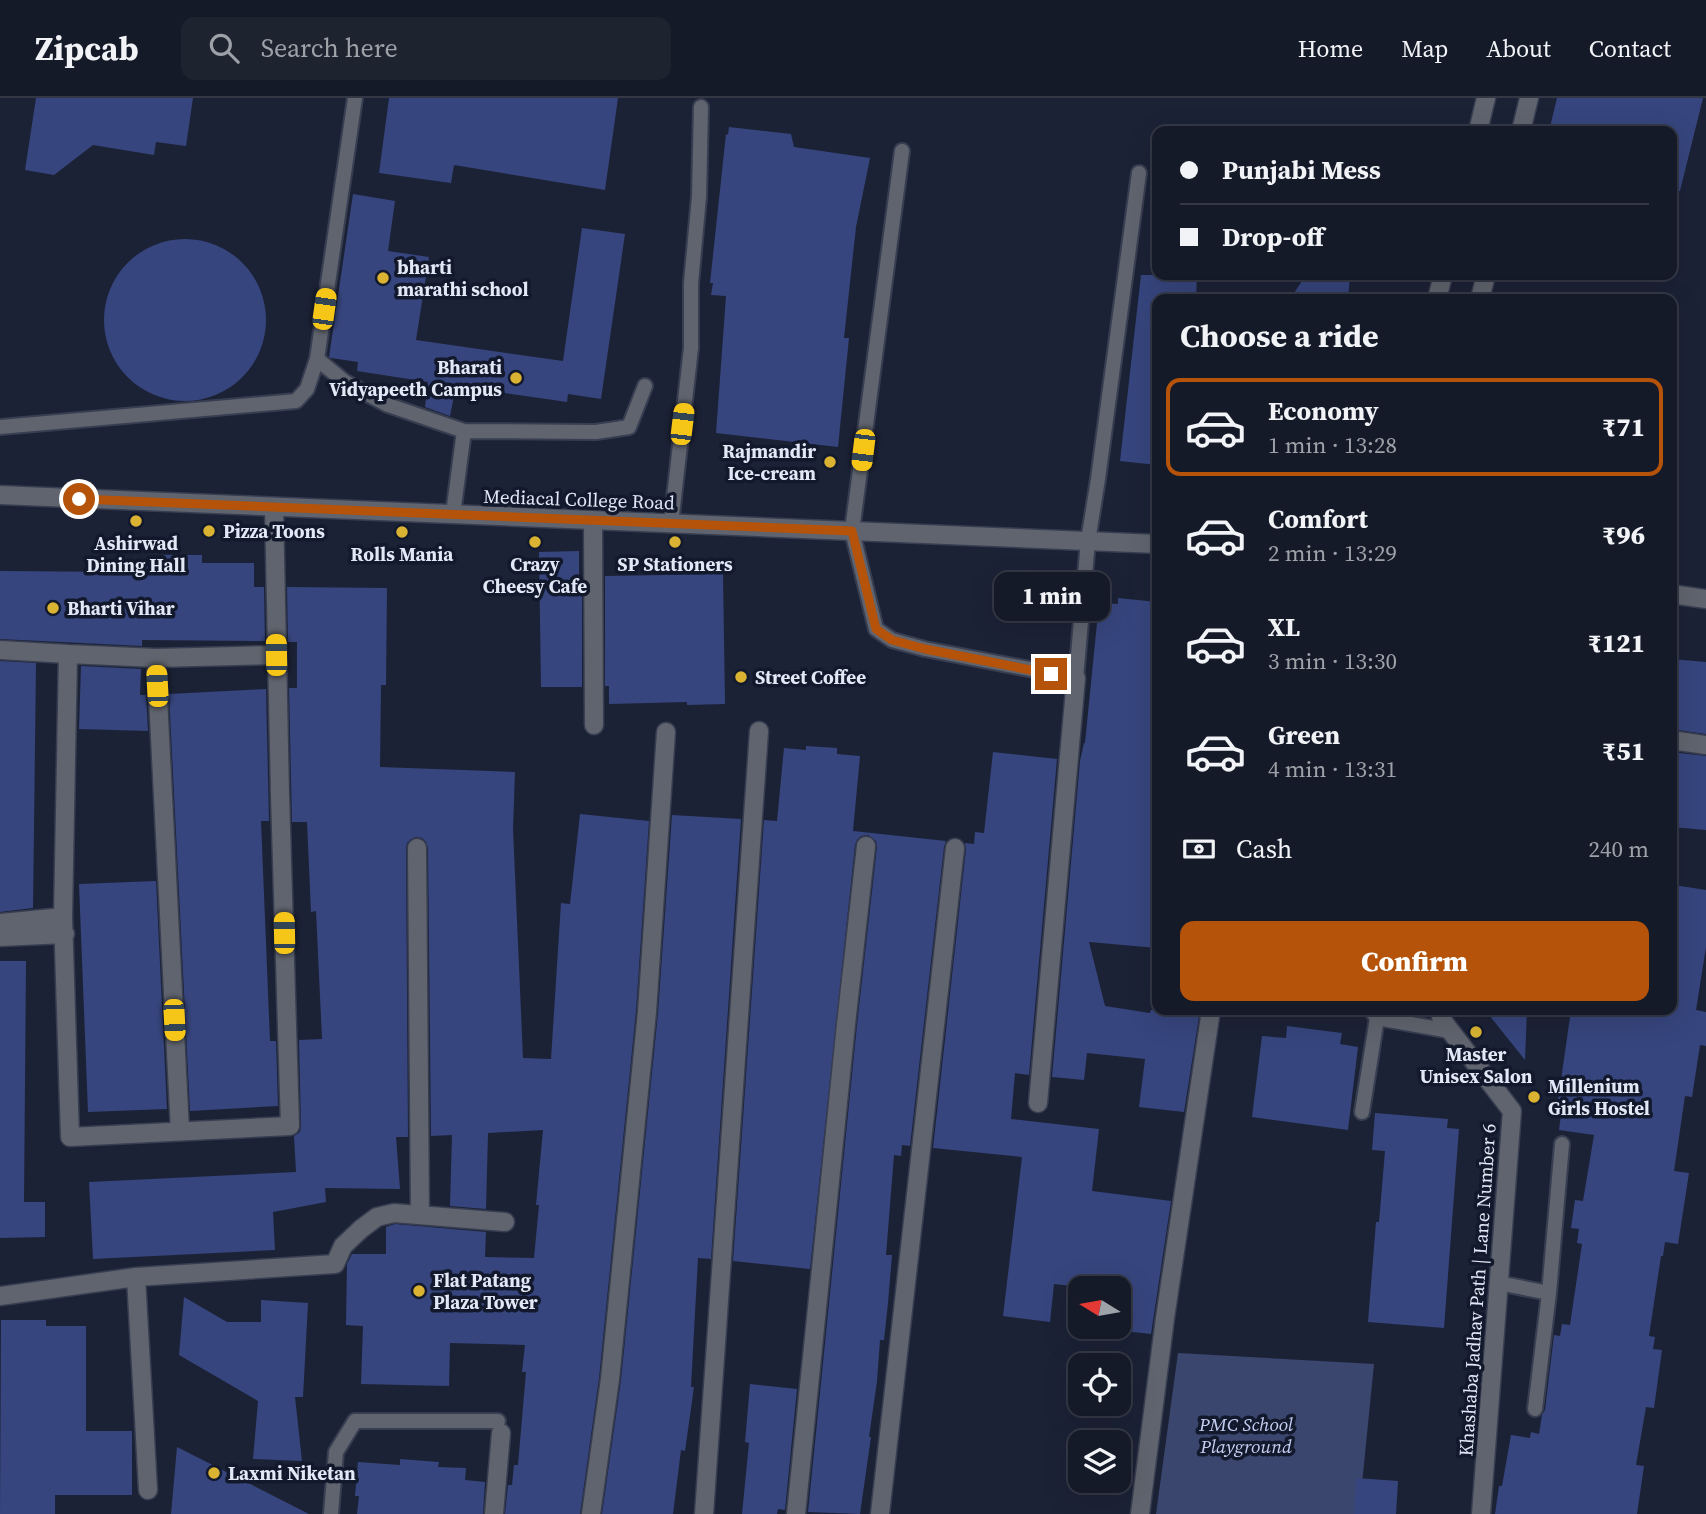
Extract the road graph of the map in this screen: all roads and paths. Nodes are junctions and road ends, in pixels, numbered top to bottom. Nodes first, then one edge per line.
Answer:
1 (355, 98) edge
2 (1486, 98) edge
3 (1529, 98) edge
4 (701, 107) dead end
5 (1479, 126) edge
6 (1522, 126) edge
7 (902, 151) dead end
8 (1139, 173) dead end
9 (317, 359) junction
10 (645, 386) dead end
11 (0, 426) edge
12 (464, 431) junction
13 (0, 495) edge
14 (274, 507) junction
15 (453, 514) junction
16 (593, 521) junction
17 (671, 524) junction
18 (852, 531) junction
19 (1088, 541) junction
20 (1152, 544) edge
21 (1677, 595) edge
22 (1706, 599) edge
23 (0, 650) edge
24 (68, 654) junction
25 (276, 655) junction
26 (156, 658) junction
27 (1076, 678) junction
28 (594, 724) dead end
29 (760, 731) dead end
30 (666, 732) dead end
31 (1677, 741) edge
32 (1706, 745) edge
33 (866, 846) dead end
34 (417, 848) dead end
35 (955, 848) dead end
36 (0, 923) edge
37 (64, 925) junction
38 (0, 937) edge
39 (1210, 1015) edge
40 (1374, 1015) edge
41 (1378, 1015) edge
42 (1440, 1015) edge
43 (1450, 1031) junction
44 (1038, 1102) dead end
45 (1363, 1112) dead end
46 (180, 1131) junction
47 (1562, 1144) dead end
48 (420, 1215) junction
49 (505, 1222) dead end
50 (136, 1277) junction
51 (1498, 1283) junction
52 (1549, 1293) junction
53 (0, 1296) edge
54 (1535, 1409) dead end
55 (500, 1427) joint
56 (148, 1490) dead end
57 (331, 1514) edge
58 (494, 1514) edge
59 (591, 1514) edge
60 (704, 1514) edge
61 (796, 1514) edge
62 (880, 1514) edge
63 (1140, 1514) edge
64 (1481, 1514) edge

1 - 9 lane
2 - 5 street
3 - 6 street
4 - 17 lane
7 - 18 lane
8 - 19 lane
9 - 11 lane
9 - 12 lane
10 - 12 lane
12 - 15 lane
13 - 14 street, Mediacal College Road
14 - 15 street, Mediacal College Road
14 - 25 street
15 - 16 street, Mediacal College Road
16 - 17 street, Mediacal College Road
16 - 28 street
17 - 18 street, Mediacal College Road
18 - 19 street, Mediacal College Road
18 - 27 lane
19 - 20 street, Mediacal College Road
19 - 27 lane
21 - 22 street
23 - 24 street
24 - 26 street
24 - 37 street
25 - 26 street
25 - 46 street
26 - 46 street
27 - 44 street
29 - 60 street
30 - 59 street
31 - 32 street
33 - 61 street
34 - 48 street
35 - 62 street
36 - 37 street
37 - 38 street
37 - 46 street
39 - 63 street
40 - 45 lane
41 - 43 lane
42 - 43 street, Khashaba Jadhav Path | Lane Number 6
43 - 51 street, Khashaba Jadhav Path | Lane Number 6
47 - 52 lane
48 - 49 street
48 - 50 street
50 - 53 street
50 - 56 street
51 - 52 lane
51 - 64 street, Khashaba Jadhav Path | Lane Number 6
52 - 54 lane
55 - 57 lane
55 - 58 street

